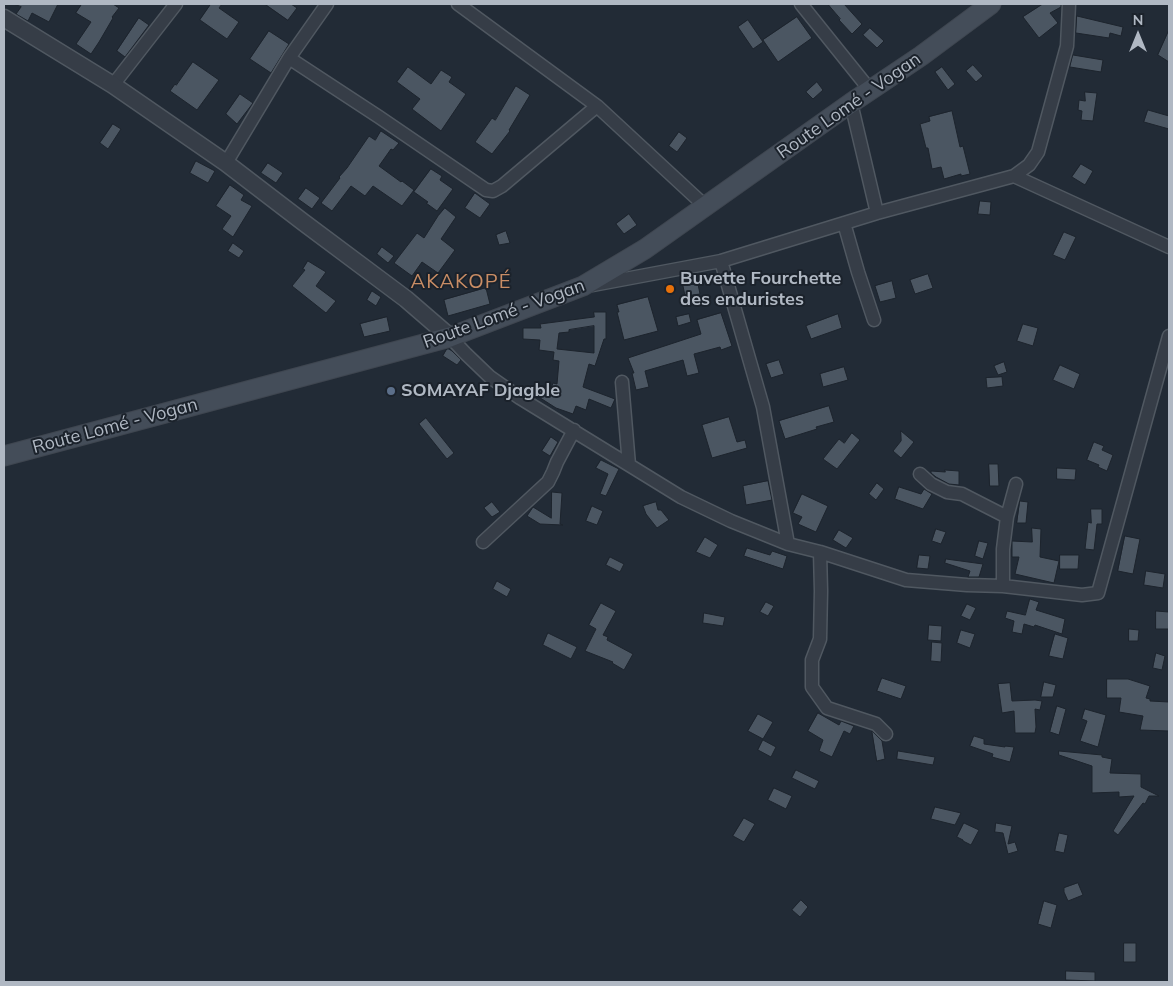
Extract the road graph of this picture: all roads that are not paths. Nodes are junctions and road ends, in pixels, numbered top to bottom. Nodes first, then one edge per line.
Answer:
1 (176, 4) edge
2 (327, 4) edge
3 (458, 4) edge
4 (801, 4) edge
5 (991, 4) edge
6 (1069, 4) edge
7 (4, 18) edge
8 (289, 58) junction
9 (113, 85) junction
10 (870, 90) junction
11 (851, 103) junction
12 (597, 106) junction
13 (226, 163) junction
14 (1014, 176) junction
15 (705, 206) junction
16 (877, 213) junction
17 (844, 223) junction
18 (1169, 247) edge
19 (721, 261) junction
20 (583, 286) junction
21 (874, 320) dead end
22 (1169, 336) edge
23 (450, 337) junction
24 (622, 382) dead end
25 (574, 430) junction
26 (4, 456) edge
27 (629, 465) junction
28 (920, 474) dead end
29 (1016, 484) dead end
30 (1007, 517) junction
31 (483, 542) dead end
32 (788, 544) junction
33 (820, 552) junction
34 (1002, 586) junction
35 (886, 734) dead end

1 - 9 street
2 - 8 street
3 - 12 street
4 - 10 street
5 - 10 main road, Route Lomé - Vogan
6 - 14 street
7 - 9 street
8 - 12 street
8 - 13 street
9 - 13 street
10 - 11 main road, Route Lomé - Vogan
11 - 15 main road, Route Lomé - Vogan
11 - 16 street
12 - 15 street
13 - 23 street
14 - 16 street
14 - 18 street
15 - 20 main road, Route Lomé - Vogan
16 - 17 street
17 - 19 street
17 - 21 street
19 - 20 street
19 - 32 street
20 - 23 main road, Route Lomé - Vogan
22 - 34 street
23 - 25 street
23 - 26 main road, Route Lomé - Vogan
24 - 27 street
25 - 27 street
25 - 31 street
27 - 32 street
28 - 30 street
29 - 30 street
30 - 34 street
32 - 33 street
33 - 34 street
33 - 35 street

